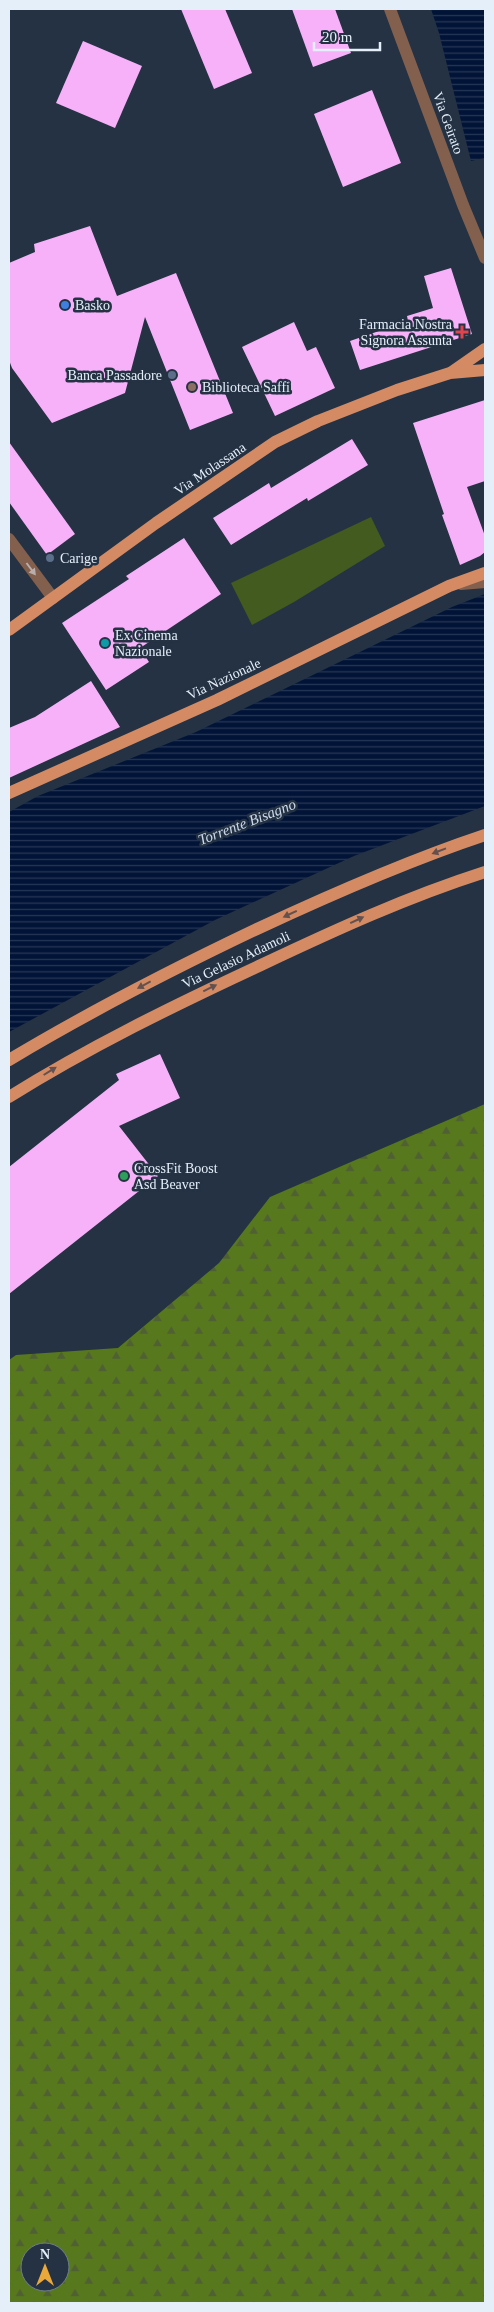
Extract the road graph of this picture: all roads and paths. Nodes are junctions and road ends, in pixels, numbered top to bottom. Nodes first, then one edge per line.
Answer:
1 (390, 9) edge
2 (483, 253) edge
3 (485, 349) edge
4 (485, 370) edge
5 (450, 373) junction
6 (9, 539) edge
7 (485, 573) edge
8 (485, 582) edge
9 (449, 586) junction
10 (53, 598) junction
11 (9, 630) edge
12 (9, 793) edge
13 (485, 835) edge
14 (485, 872) edge
15 (485, 879) edge
16 (460, 880) junction
17 (9, 1060) edge
18 (9, 1097) edge

1 - 2 street, Via Geirato
3 - 5 main road, Via Molassana
4 - 5 main road, Via Molassana
5 - 10 main road, Via Molassana
6 -> 10 street
7 - 9 main road, Via Nazionale
8 - 9 street, Via Nazionale
9 - 12 main road, Via Nazionale
10 - 11 main road, Via Molassana
13 -> 17 main road, Via Gelasio Adamoli
14 - 16 main road, Via Gelasio Adamoli
15 - 16 main road
18 -> 16 main road, Via Gelasio Adamoli

